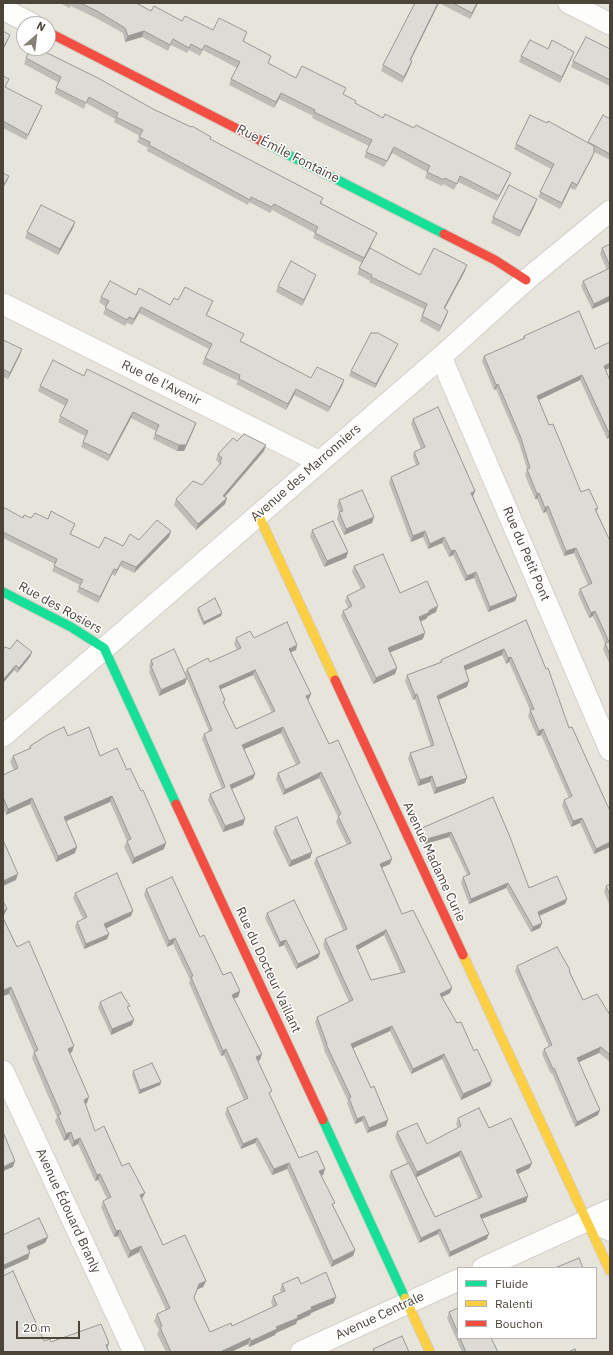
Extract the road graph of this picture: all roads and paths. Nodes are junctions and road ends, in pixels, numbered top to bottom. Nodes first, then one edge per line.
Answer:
1 (569, 3) edge
2 (3, 9) edge
3 (17, 16) edge
4 (610, 24) edge
5 (56, 36) edge
6 (610, 211) edge
7 (526, 280) junction
8 (3, 304) edge
9 (441, 357) junction
10 (320, 462) junction
11 (258, 514) junction
12 (3, 592) edge
13 (104, 648) junction
14 (3, 736) edge
15 (610, 750) edge
16 (3, 1071) edge
17 (610, 1210) edge
18 (586, 1220) junction
19 (610, 1230) edge
20 (485, 1267) edge
21 (610, 1271) edge
22 (457, 1280) edge
23 (407, 1303) junction
24 (134, 1352) edge
25 (301, 1352) edge
26 (430, 1352) edge

1 - 4 street
2 - 3 street
5 - 7 street, Rue Émile Fontaine
6 - 7 street, Avenue des Marronniers
7 - 9 street, Avenue des Marronniers
8 - 10 street, Rue de l'Avenir
9 - 10 street, Avenue des Marronniers
9 - 15 street, Rue du Petit Pont
10 - 11 street, Avenue des Marronniers
11 - 13 street, Avenue des Marronniers
11 - 18 street, Avenue Madame Curie
12 - 13 street, Rue des Rosiers
13 - 14 street, Avenue des Marronniers
13 - 23 street, Rue du Docteur Vaillant
16 - 24 street, Avenue Édouard Branly
17 - 18 street
18 - 19 street
18 - 20 street
18 - 21 street, Avenue Madame Curie
22 - 23 street, Avenue Centrale
23 - 25 street, Avenue Centrale
23 - 26 street, Rue du Docteur Vaillant

